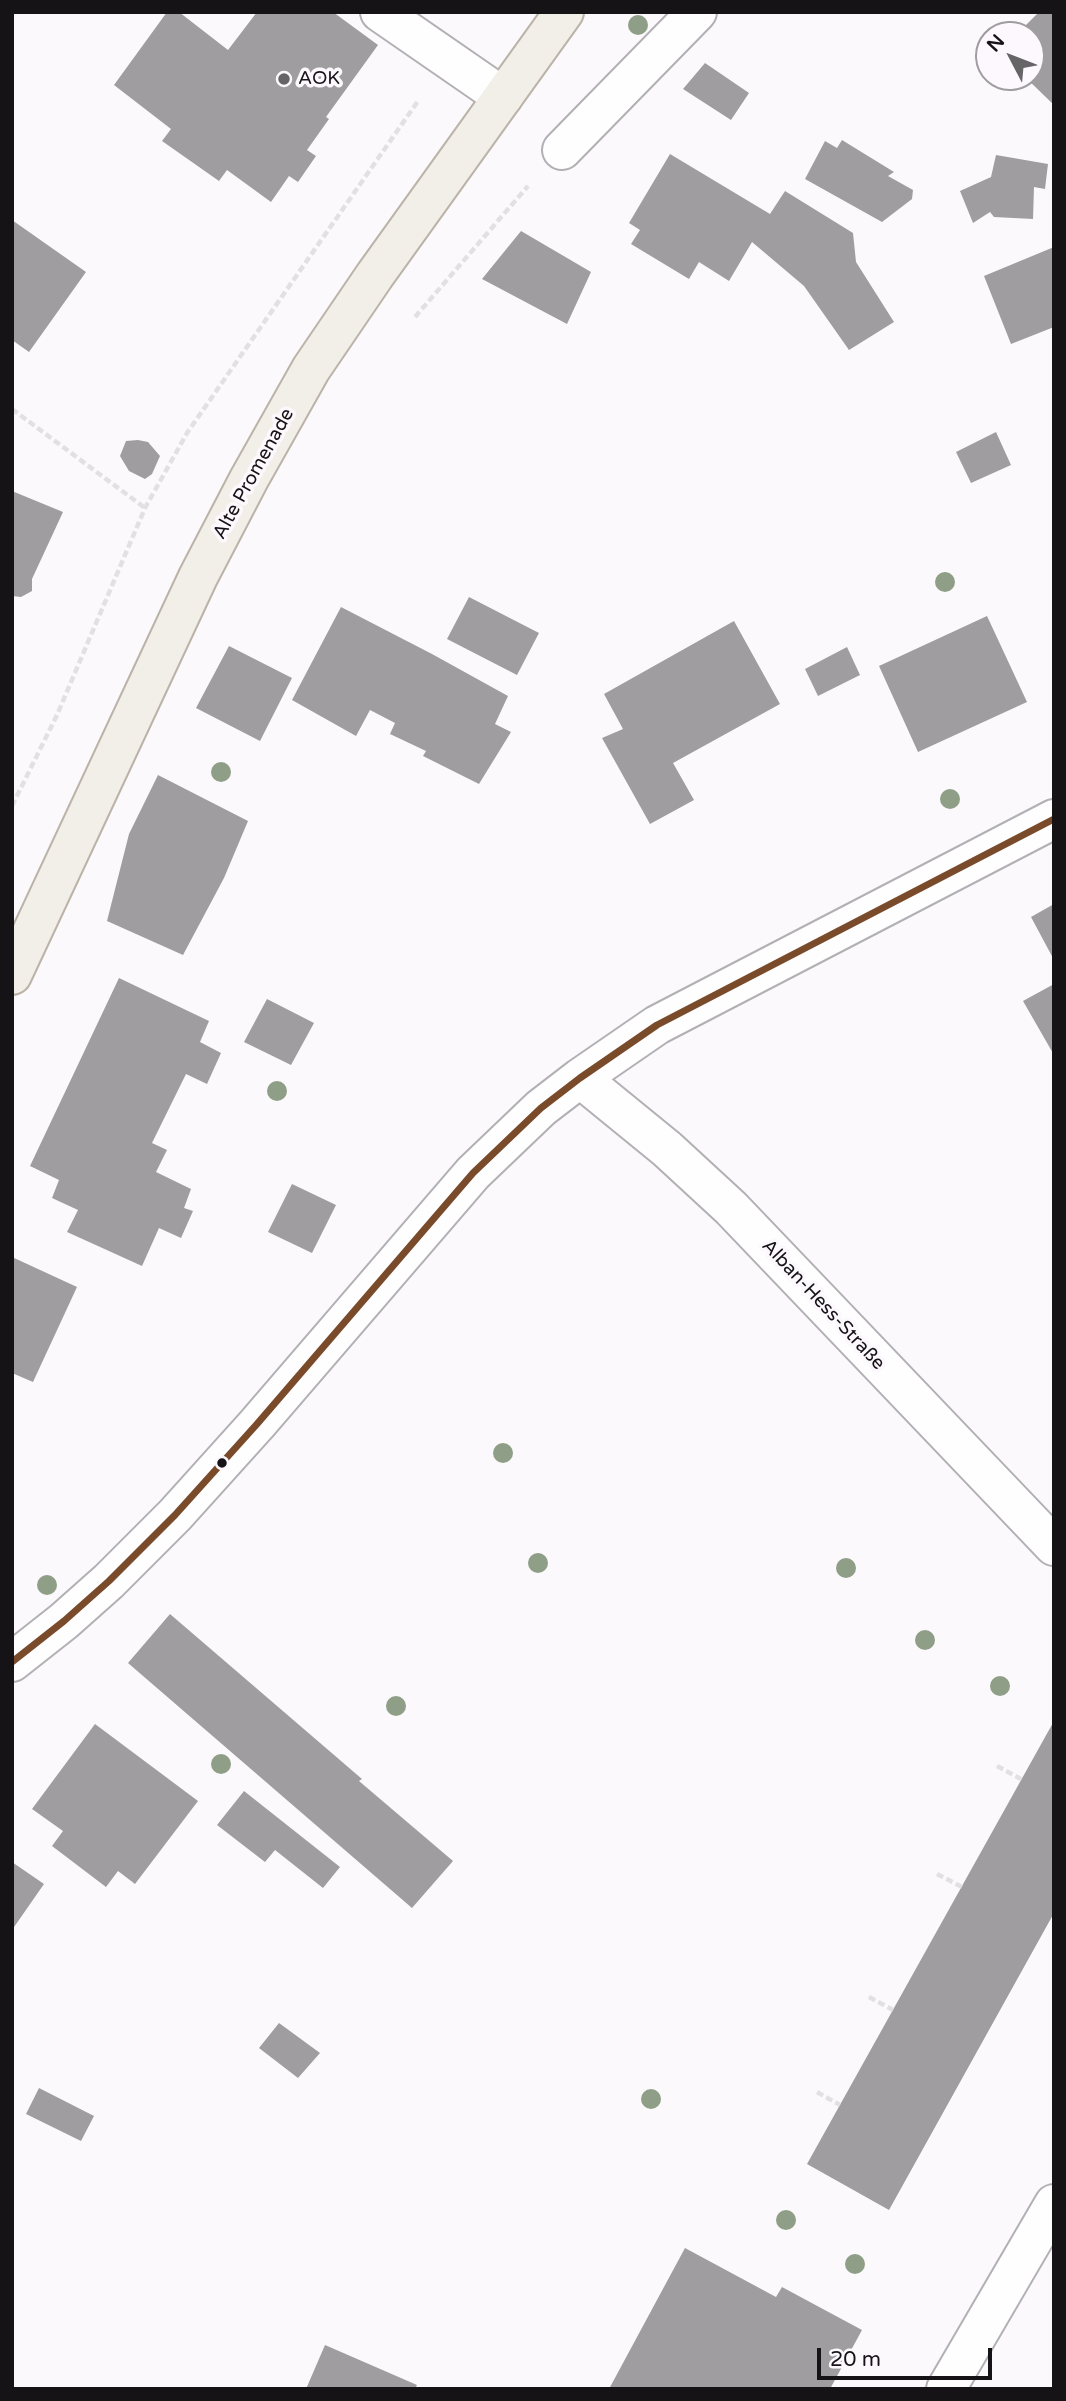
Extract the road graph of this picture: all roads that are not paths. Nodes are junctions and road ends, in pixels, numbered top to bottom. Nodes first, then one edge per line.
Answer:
1 (380, 12) edge
2 (564, 12) edge
3 (697, 12) edge
4 (503, 97) junction
5 (562, 150) road end
6 (1054, 819) edge
7 (12, 975) edge
8 (580, 1078) junction
9 (1054, 1546) edge
10 (12, 1661) edge
11 (1054, 2204) edge
12 (946, 2389) edge

1 - 4 street
2 - 4 main road, Alte Promenade
3 - 5 street
4 - 7 main road, Alte Promenade
6 - 8 street
8 - 9 street, Alban-Hess-Straße
8 - 10 street
11 - 12 street

